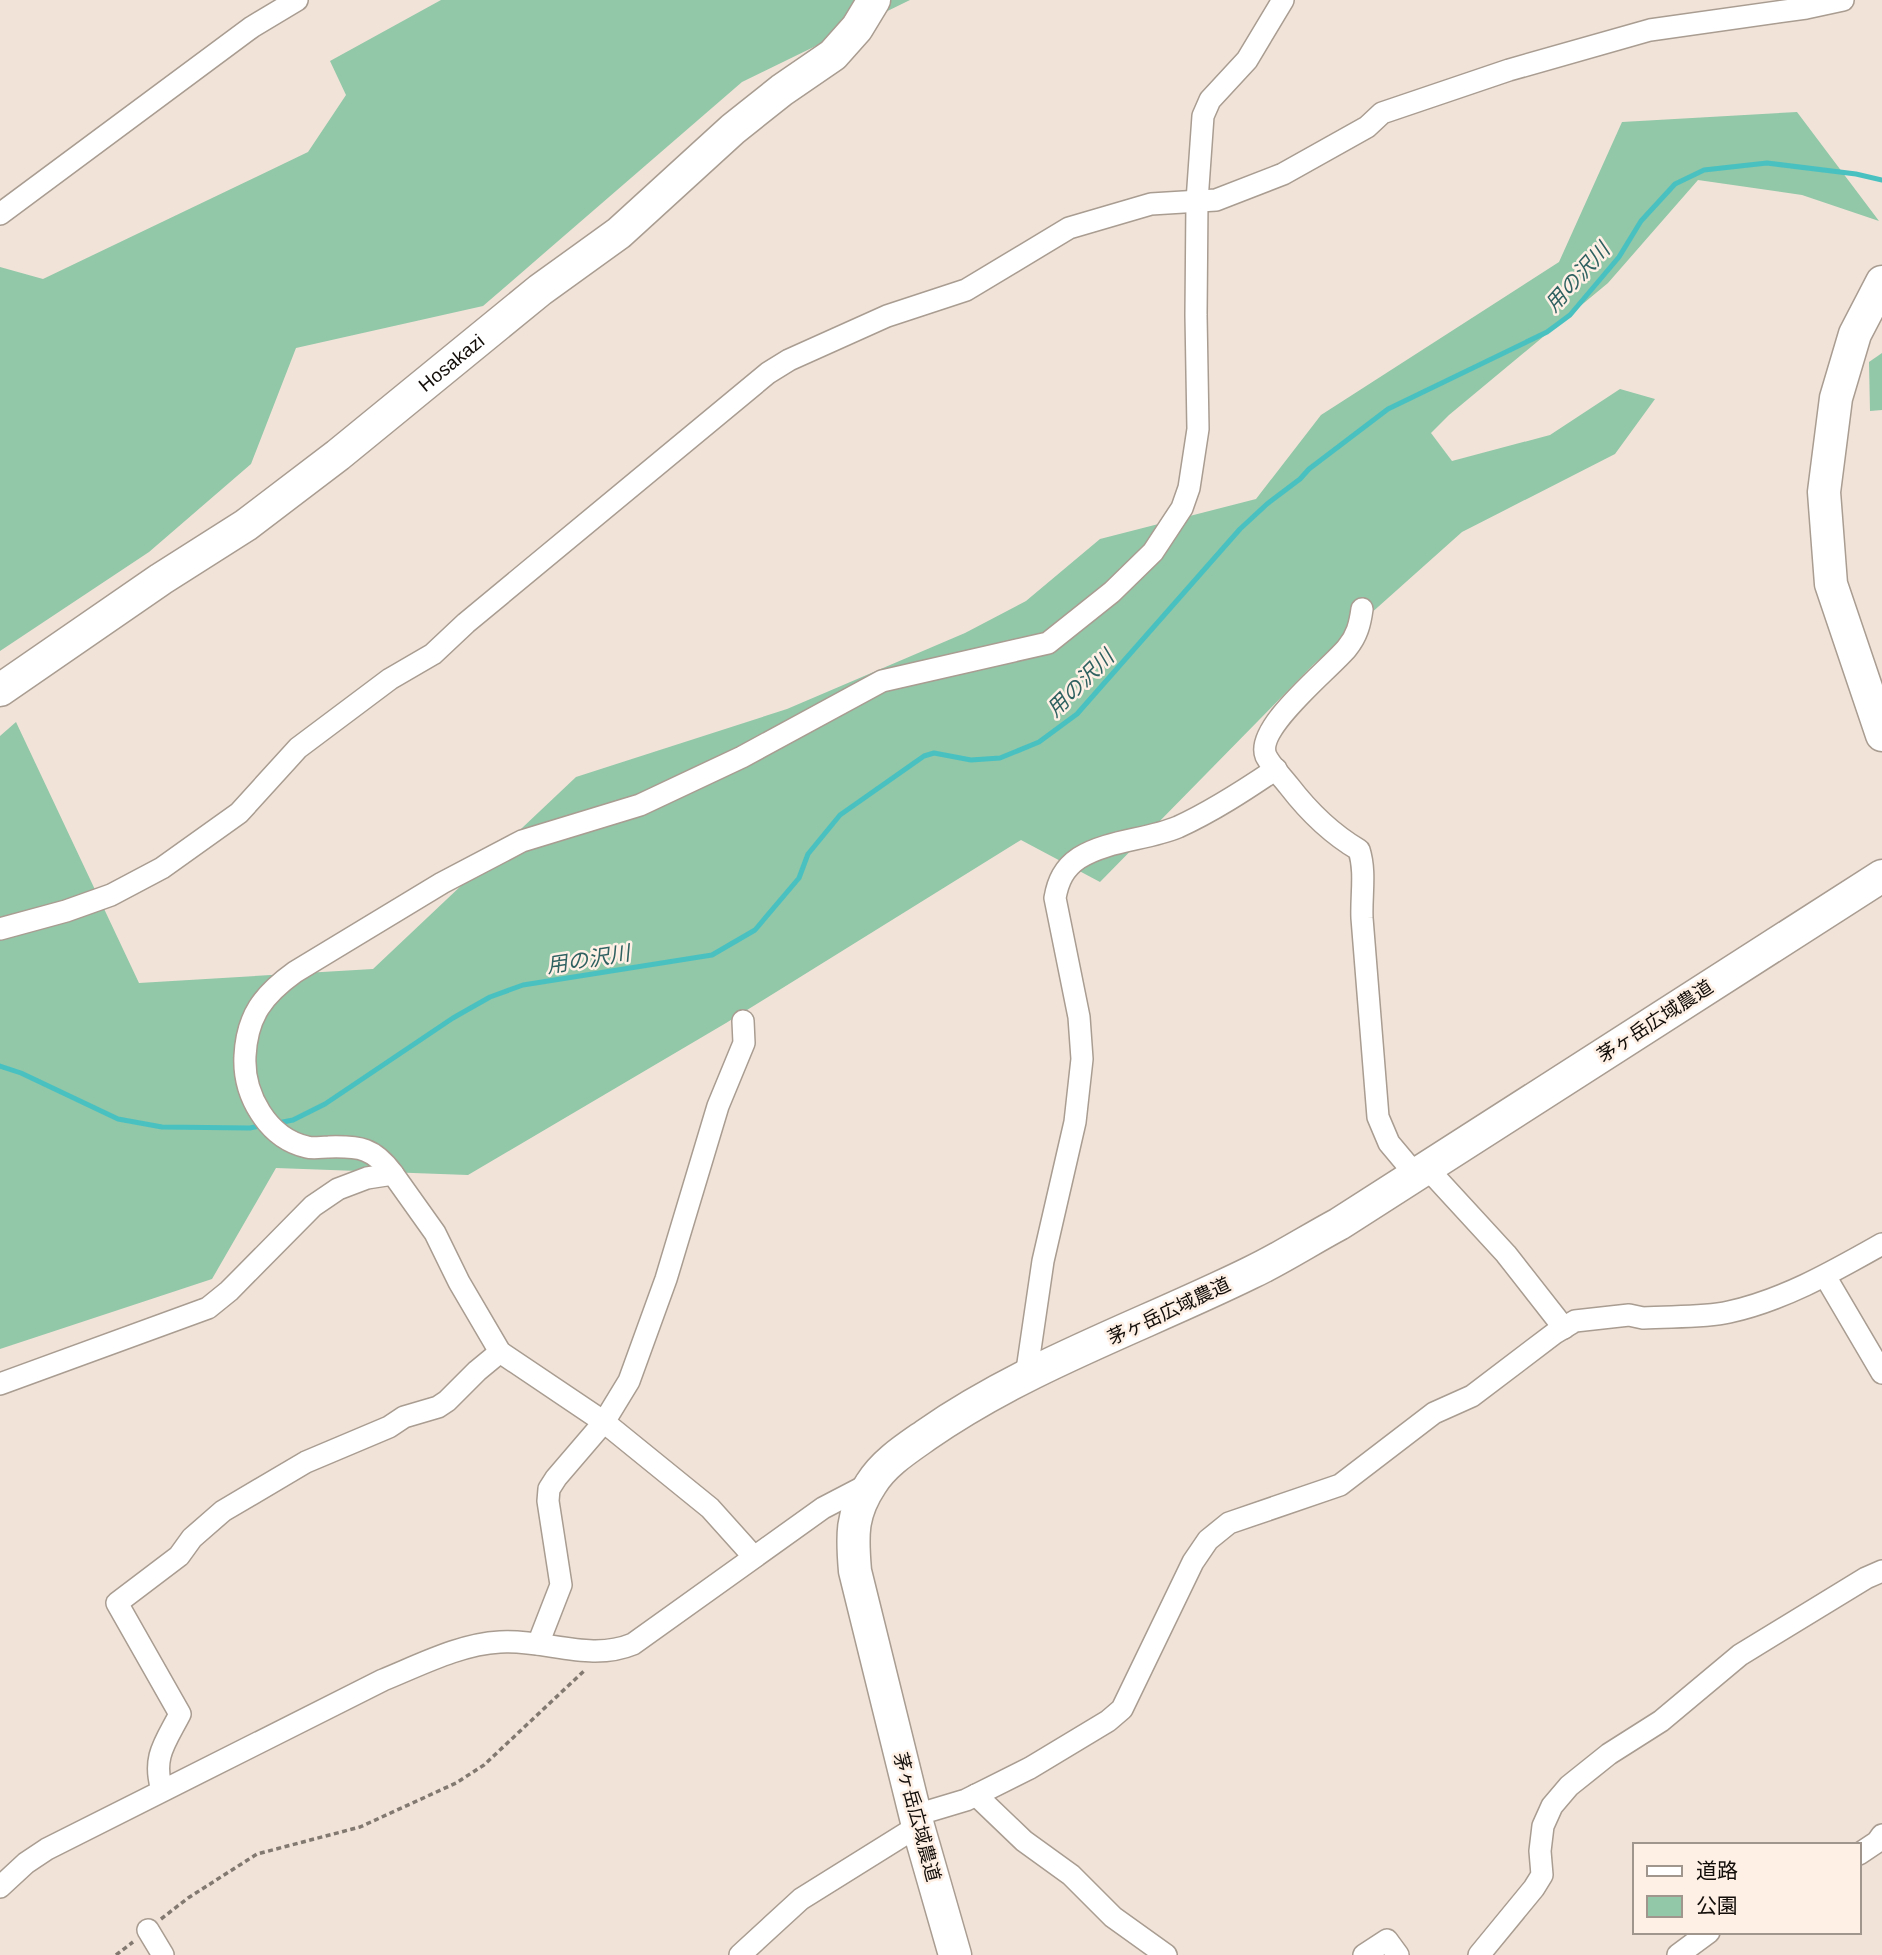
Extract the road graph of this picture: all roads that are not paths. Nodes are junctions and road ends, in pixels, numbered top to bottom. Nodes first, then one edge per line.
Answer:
1 (297, 0) edge
2 (874, 0) edge
3 (1283, 0) edge
4 (1843, 0) edge
5 (1197, 201) junction
6 (0, 214) edge
7 (1882, 282) edge
8 (1362, 609) dead end
9 (0, 690) edge
10 (1882, 735) edge
11 (1276, 769) junction
12 (1882, 876) edge
13 (0, 929) edge
14 (743, 1021) dead end
15 (1420, 1170) junction
16 (393, 1174) junction
17 (1882, 1244) edge
18 (1825, 1276) junction
19 (1564, 1328) junction
20 (500, 1352) junction
21 (1882, 1373) edge
22 (1026, 1377) junction
23 (0, 1384) edge
24 (604, 1422) junction
25 (871, 1483) junction
26 (754, 1557) junction
27 (1882, 1571) edge
28 (538, 1644) junction
29 (162, 1790) junction
30 (976, 1795) junction
31 (917, 1821) junction
32 (1882, 1835) edge
33 (1861, 1853) edge
34 (0, 1887) edge
35 (148, 1930) road end
36 (1706, 1934) edge
37 (163, 1955) edge
38 (740, 1955) edge
39 (955, 1955) edge
40 (1166, 1955) edge
41 (1364, 1955) edge
42 (1398, 1955) edge
43 (1479, 1955) edge
44 (1678, 1955) edge

1 - 6 street
2 - 9 street, Hosakazi
3 - 5 street
4 - 5 street
5 - 13 street
5 - 16 street
7 - 10 street
8 - 11 street
11 - 15 street
11 - 22 street
12 - 15 street, 茅ヶ岳広域農道
14 - 24 street
15 - 19 street
15 - 22 street, 茅ヶ岳広域農道
16 - 20 street
16 - 23 street
17 - 18 street
18 - 19 street
18 - 21 street
19 - 30 street
20 - 24 street
20 - 29 street
22 - 25 street, 茅ヶ岳広域農道
24 - 26 street
24 - 28 street
25 - 26 street
25 - 31 street, 茅ヶ岳広域農道
26 - 28 street
27 - 43 street
28 - 29 street
29 - 34 street
30 - 31 street
30 - 40 street
31 - 38 street
31 - 39 street, 茅ヶ岳広域農道
32 - 33 street
35 - 37 street
36 - 44 street
41 - 42 street

